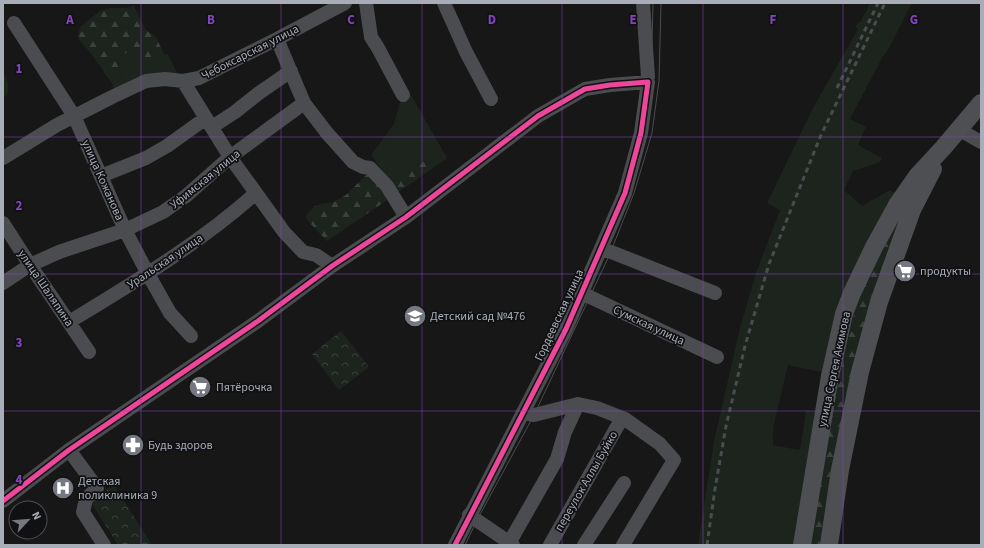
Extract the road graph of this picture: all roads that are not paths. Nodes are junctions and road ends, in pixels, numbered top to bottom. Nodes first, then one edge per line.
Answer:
1 (345, 3) edge
2 (366, 3) edge
3 (444, 3) edge
4 (643, 3) edge
5 (14, 23) dead end
6 (277, 39) junction
7 (291, 71) junction
8 (648, 80) junction
9 (184, 82) junction
10 (403, 95) dead end
11 (491, 99) dead end
12 (304, 103) junction
13 (981, 103) edge
14 (74, 116) junction
15 (209, 122) junction
16 (958, 129) junction
17 (981, 142) edge
18 (230, 157) junction
19 (3, 158) edge
20 (101, 176) junction
21 (256, 193) junction
22 (906, 206) junction
23 (406, 217) junction
24 (3, 223) edge
25 (125, 230) junction
26 (601, 248) junction
27 (30, 265) junction
28 (332, 266) junction
29 (148, 274) junction
30 (3, 283) edge
31 (582, 292) junction
32 (715, 293) dead end
33 (69, 322) junction
34 (190, 336) dead end
35 (89, 352) dead end
36 (717, 357) dead end
37 (578, 404) junction
38 (523, 413) junction
39 (622, 418) junction
40 (69, 450) junction
41 (624, 483) dead end
42 (3, 501) edge
43 (470, 516) junction
44 (630, 541) edge
45 (510, 544) edge
46 (104, 545) edge
47 (455, 545) edge
48 (550, 545) edge
49 (584, 545) edge
50 (802, 545) edge
51 (829, 545) edge

1 - 6 street, Чебоксарская улица
2 - 10 street
3 - 11 street
4 - 8 street, Гордеевская улица
5 - 14 street, улица Кожанова
6 - 7 street
6 - 9 street, Чебоксарская улица
7 - 12 street
7 - 15 street
8 - 23 street
8 - 26 street, Гордеевская улица
9 - 14 street, Чебоксарская улица
9 - 15 street
12 - 18 street, Уфимская улица
12 - 23 street
13 - 16 main road, улица Сергея Акимова
14 - 19 street, Чебоксарская улица
14 - 20 street, улица Кожанова
15 - 18 street
15 - 20 street
16 - 17 street
16 - 22 main road, улица Сергея Акимова
18 - 21 street
18 - 25 street, Уфимская улица
20 - 25 street, улица Кожанова
21 - 28 street
21 - 29 street, Уральская улица
22 - 50 main road, улица Сергея Акимова
22 - 51 main road, улица Сергея Акимова
23 - 28 street
24 - 27 street, улица Шаляпина
25 - 27 street, Уфимская улица
25 - 29 street, улица Кожанова
26 - 31 street, Гордеевская улица
26 - 32 street
27 - 30 street, Уфимская улица
27 - 33 street, улица Шаляпина
28 - 40 street
29 - 33 street, Уральская улица
29 - 34 street, улица Кожанова
31 - 36 street, Сумская улица
31 - 38 street, Гордеевская улица
33 - 35 street, улица Шаляпина
37 - 38 street
37 - 39 street
37 - 45 street
38 - 43 street, Гордеевская улица
39 - 44 street
39 - 48 street, переулок Аллы Буйко
40 - 42 street
40 - 46 street
41 - 49 street
43 - 45 street
43 - 47 street, Гордеевская улица

